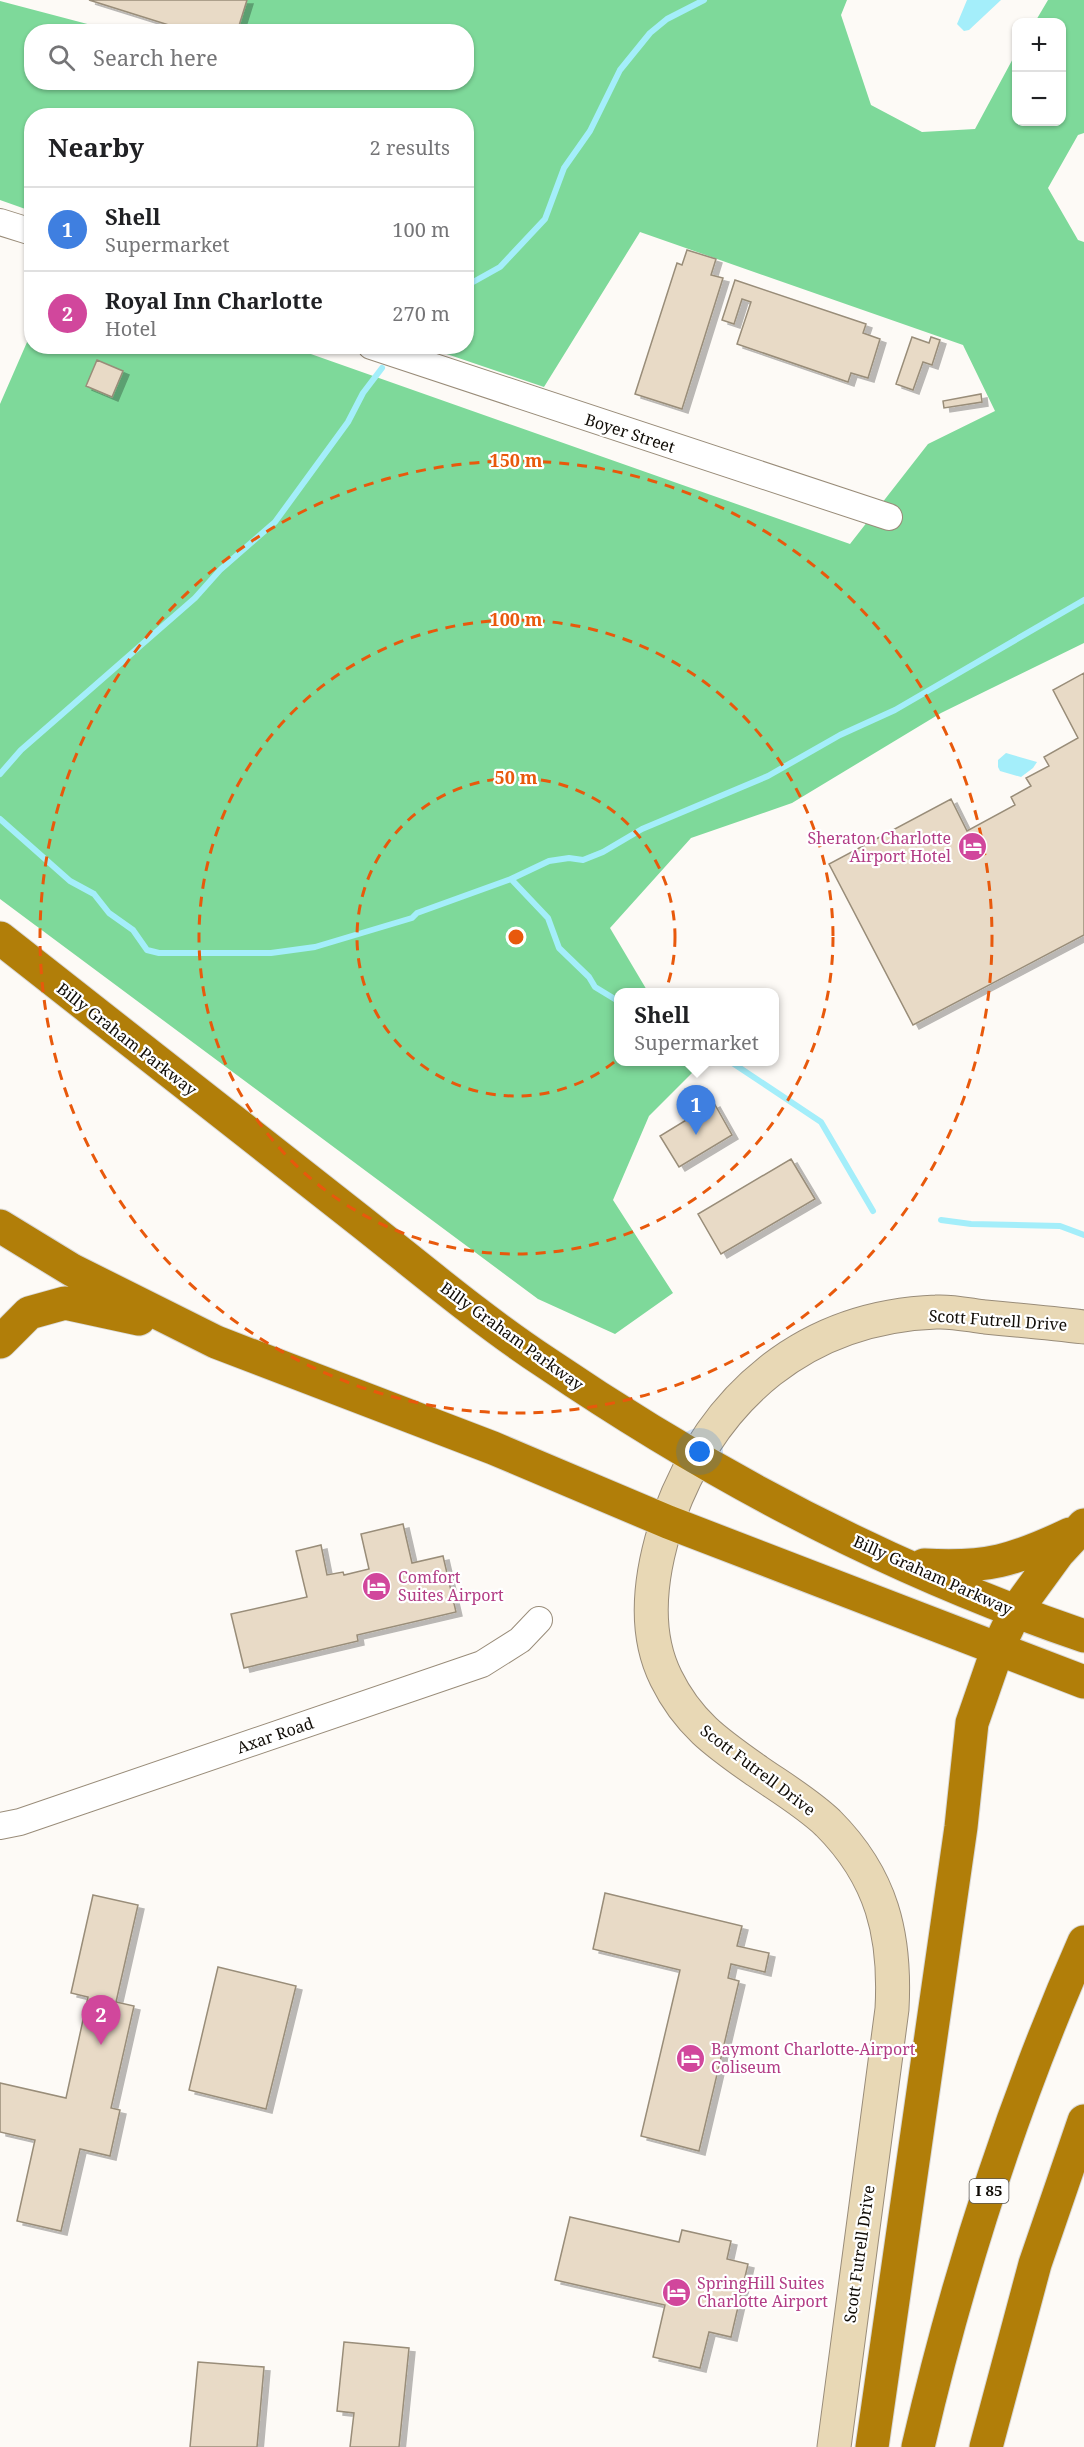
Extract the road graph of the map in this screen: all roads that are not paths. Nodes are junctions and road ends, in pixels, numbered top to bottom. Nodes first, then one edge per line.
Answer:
1 (0, 222) edge
2 (24, 230) edge
3 (395, 354) edge
4 (889, 518) dead end
5 (0, 938) edge
6 (0, 1226) edge
7 (1084, 1327) edge
8 (0, 1342) edge
9 (216, 1342) junction
10 (696, 1458) junction
11 (668, 1522) junction
12 (1081, 1528) edge
13 (904, 1564) junction
14 (1016, 1612) junction
15 (538, 1620) dead end
16 (1084, 1636) edge
17 (998, 1648) junction
18 (1084, 1682) edge
19 (0, 1826) edge
20 (1084, 1942) edge
21 (1084, 2121) edge
22 (834, 2447) edge
23 (872, 2447) edge
24 (918, 2447) edge
25 (986, 2447) edge

1 - 2 street
3 - 4 street, Boyer Street
5 - 10 highway, Billy Graham Parkway
6 - 9 highway
7 - 10 street, Scott Futrell Drive
8 - 9 highway
9 - 11 highway
10 - 11 street, Scott Futrell Drive
10 - 13 highway, Billy Graham Parkway
11 - 17 highway
11 - 22 street, Scott Futrell Drive
12 - 13 highway
12 - 14 highway
13 - 14 highway, Billy Graham Parkway
14 - 16 highway, Billy Graham Parkway
14 - 17 highway
15 - 19 street, Axar Road
17 - 18 highway
17 - 23 highway
20 - 24 highway, I 85
21 - 25 highway

